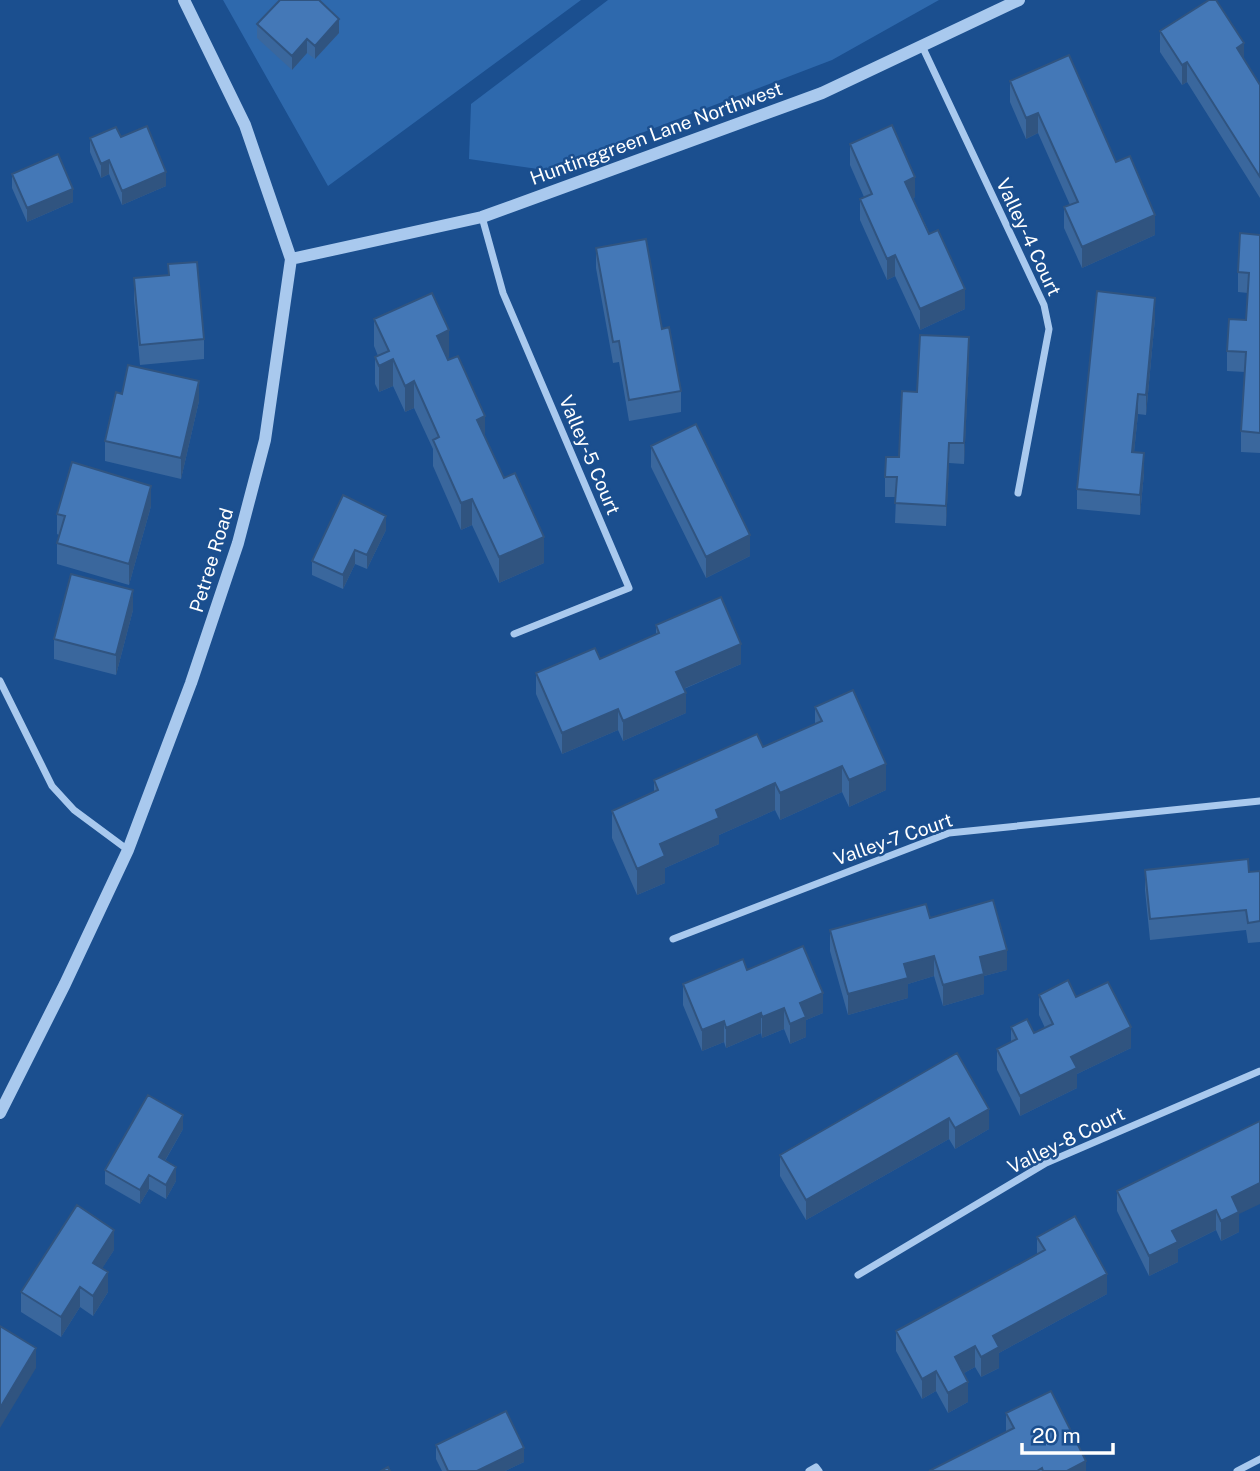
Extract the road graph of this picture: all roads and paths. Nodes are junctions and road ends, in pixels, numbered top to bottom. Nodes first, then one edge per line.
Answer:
1 (184, 0) edge
2 (1019, 0) edge
3 (922, 46) junction
4 (482, 217) junction
5 (291, 260) junction
6 (1018, 494) dead end
7 (514, 634) dead end
8 (0, 681) edge
9 (1260, 801) edge
10 (128, 850) junction
11 (673, 939) dead end
12 (1260, 1071) edge
13 (0, 1113) edge
14 (858, 1275) dead end
15 (1260, 1459) edge
16 (1237, 1471) edge

1 - 5 street, Petree Road
2 - 3 street, Huntinggreen Lane Northwest
3 - 4 street, Huntinggreen Lane Northwest
3 - 6 street, Valley-4 Court
4 - 5 street, Huntinggreen Lane Northwest
4 - 7 street, Valley-5 Court
5 - 10 street, Petree Road
8 - 10 street
9 - 11 street, Valley-7 Court
10 - 13 street, Petree Road
12 - 14 street, Valley-8 Court
15 - 16 street

